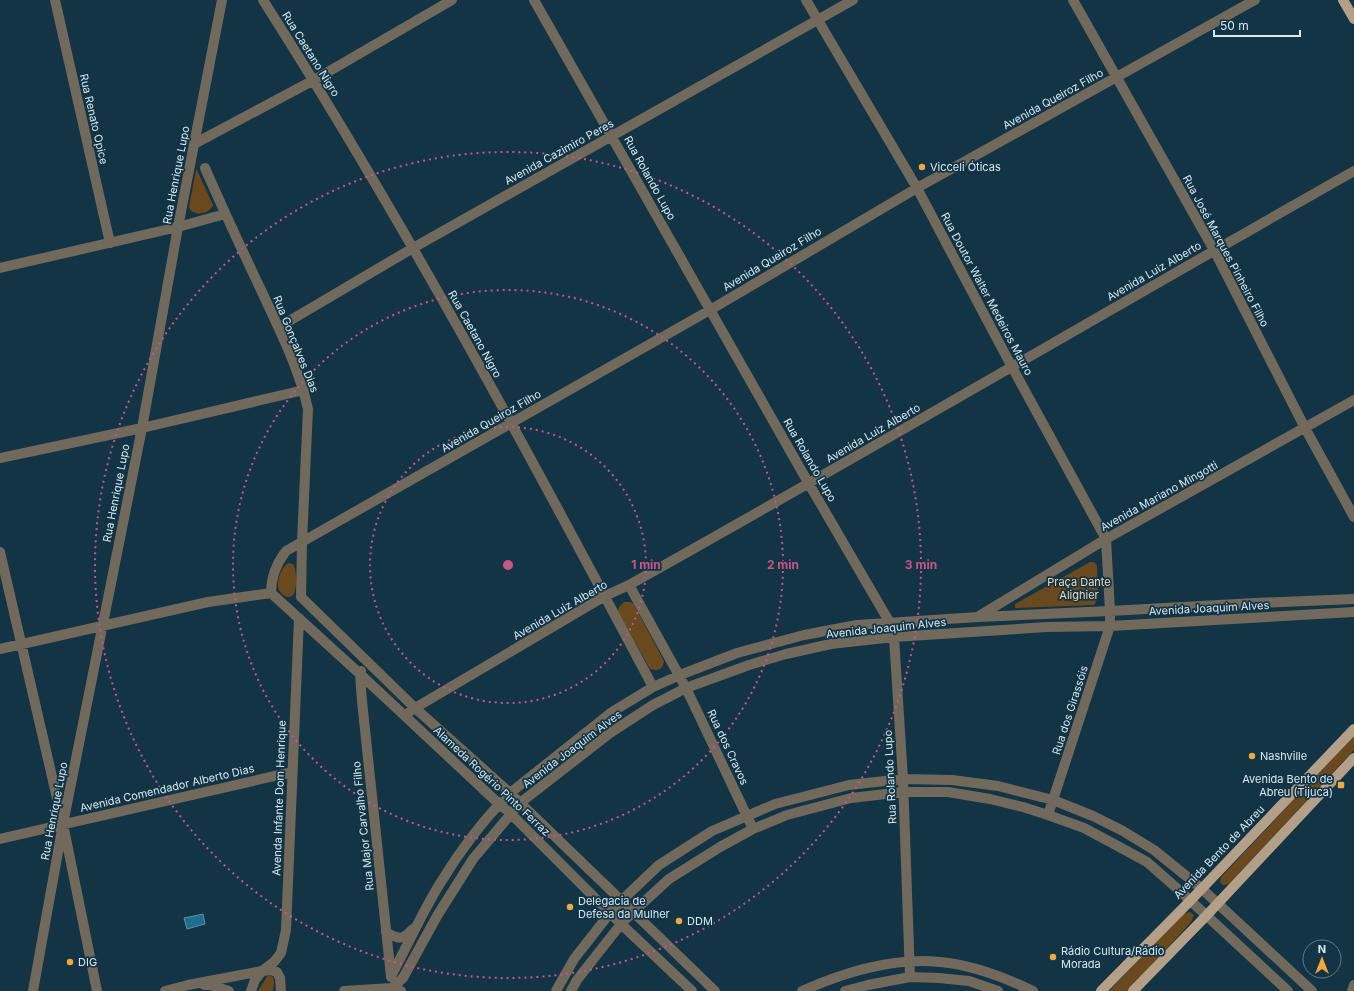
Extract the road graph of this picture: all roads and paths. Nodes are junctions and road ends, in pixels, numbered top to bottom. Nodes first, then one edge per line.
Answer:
1 (56, 0) edge
2 (222, 0) edge
3 (264, 0) edge
4 (452, 0) edge
5 (534, 0) edge
6 (806, 0) edge
7 (853, 0) edge
8 (1073, 0) edge
9 (1255, 0) edge
10 (1343, 0) edge
11 (817, 20) junction
12 (1354, 20) edge
13 (1117, 77) junction
14 (314, 80) junction
15 (612, 136) junction
16 (194, 144) junction
17 (205, 168) dead end
18 (1354, 171) edge
19 (916, 188) junction
20 (225, 214) junction
21 (178, 227) junction
22 (110, 243) junction
23 (413, 248) junction
24 (1214, 250) junction
25 (0, 268) edge
26 (710, 310) junction
27 (279, 327) junction
28 (1012, 366) junction
29 (304, 390) junction
30 (1354, 400) edge
31 (511, 424) junction
32 (142, 428) junction
33 (1305, 428) junction
34 (0, 458) edge
35 (809, 484) junction
36 (1354, 517) edge
37 (1106, 539) junction
38 (302, 542) junction
39 (0, 552) edge
40 (629, 585) junction
41 (270, 593) junction
42 (605, 596) junction
43 (301, 597) junction
44 (1354, 599) edge
45 (286, 606) junction
46 (1110, 612) junction
47 (1354, 612) edge
48 (978, 617) junction
49 (299, 618) junction
50 (890, 623) junction
51 (102, 625) junction
52 (1110, 626) junction
53 (894, 637) junction
54 (22, 645) junction
55 (0, 649) edge
56 (366, 659) junction
57 (360, 674) junction
58 (680, 675) junction
59 (653, 687) junction
60 (686, 688) junction
61 (415, 708) junction
62 (404, 715) junction
63 (1354, 730) edge
64 (1354, 758) edge
65 (292, 772) junction
66 (903, 779) junction
67 (903, 792) junction
68 (510, 793) junction
69 (1053, 800) junction
70 (520, 803) junction
71 (499, 804) junction
72 (510, 813) junction
73 (747, 815) junction
74 (1048, 815) junction
75 (63, 824) junction
76 (753, 829) junction
77 (0, 839) edge
78 (1201, 888) junction
79 (621, 901) junction
80 (1190, 901) junction
81 (1218, 903) junction
82 (633, 912) junction
83 (610, 913) junction
84 (1206, 916) junction
85 (621, 924) junction
86 (416, 927) junction
87 (386, 932) junction
88 (909, 961) junction
89 (262, 971) junction
90 (391, 976) junction
91 (910, 976) junction
92 (280, 978) junction
93 (188, 985) junction
94 (1354, 985) edge
95 (395, 990) edge
96 (33, 991) edge
97 (97, 991) edge
98 (165, 991) edge
99 (229, 991) edge
100 (251, 991) edge
101 (281, 991) edge
102 (291, 991) edge
103 (344, 991) edge
104 (556, 991) edge
105 (571, 991) edge
106 (692, 991) edge
107 (715, 991) edge
108 (802, 991) edge
109 (845, 991) edge
110 (998, 991) edge
111 (1033, 991) edge
112 (1101, 991) edge
113 (1133, 991) edge
114 (1288, 991) edge
115 (1312, 991) edge
116 (1352, 991) edge

1 - 22 street, Rua Renato Opice
2 - 16 street, Rua Henrique Lupo
3 - 14 street, Rua Caetano Nigro
4 - 14 street
5 - 15 street, Rua Rolando Lupo
6 - 11 street, Rua Doutor Walter Medeiros Mauro
7 - 11 street, Avenida Cazimiro Peres
8 - 13 street, Rua José Marques Pinheiro Filho
9 - 13 street, Avenida Queiroz Filho
10 - 12 main road
11 - 15 street, Avenida Cazimiro Peres
11 - 19 street, Rua Doutor Walter Medeiros Mauro
13 - 19 street, Avenida Queiroz Filho
13 - 24 street, Rua José Marques Pinheiro Filho
14 - 16 street
14 - 23 street, Rua Caetano Nigro
15 - 23 street, Avenida Cazimiro Peres
15 - 26 street, Rua Rolando Lupo
16 - 21 street, Rua Henrique Lupo
17 - 20 street, Rua Gonçalves Dias
18 - 24 street, Avenida Luiz Alberto
19 - 26 street, Avenida Queiroz Filho
19 - 28 street, Rua Doutor Walter Medeiros Mauro
20 - 21 street
20 - 27 street, Rua Gonçalves Dias
21 - 22 street
21 - 32 street, Rua Henrique Lupo
22 - 25 street
23 - 27 street, Avenida Cazimiro Peres
23 - 31 street, Rua Caetano Nigro
24 - 28 street, Avenida Luiz Alberto
24 - 33 street, Rua José Marques Pinheiro Filho
26 - 31 street, Avenida Queiroz Filho
26 - 35 street, Rua Rolando Lupo
27 - 29 street, Rua Gonçalves Dias
28 - 35 street, Avenida Luiz Alberto
28 - 37 street, Rua Doutor Walter Medeiros Mauro
29 - 32 street
29 - 38 street, Rua Gonçalves Dias
30 - 33 street, Avenida Mariano Mingotti
31 - 38 street, Avenida Queiroz Filho
31 - 42 street, Rua Caetano Nigro
32 - 34 street
32 - 51 street, Rua Henrique Lupo
33 - 36 street, Rua José Marques Pinheiro Filho
33 - 37 street, Avenida Mariano Mingotti
35 - 40 street, Avenida Luiz Alberto
35 - 50 street, Rua Rolando Lupo
37 - 46 street, Rua Doutor Walter Medeiros Mauro
37 - 48 street, Avenida Mariano Mingotti
38 - 41 street
38 - 43 street, Rua Gonçalves Dias
39 - 54 street
40 - 42 street, Avenida Luiz Alberto
40 - 58 street
41 - 45 street, Alameda Rogério Pinto Ferraz
41 - 51 street
42 - 59 street, Rua Caetano Nigro
42 - 61 street, Avenida Luiz Alberto
43 - 45 street
43 - 56 street, Alameda Rogério Pinto Ferraz
44 - 46 street, Avenida Joaquim Alves
45 - 49 street, Alameda Rogério Pinto Ferraz
46 - 48 street, Avenida Joaquim Alves
46 - 52 street, Rua dos Girassóis
47 - 52 street, Avenida Joaquim Alves
48 - 50 street, Avenida Joaquim Alves
49 - 57 street, Alameda Rogério Pinto Ferraz
49 - 65 street, Avenda Infante Dom Henrique
50 - 53 street, Rua Rolando Lupo
50 - 58 street, Avenida Joaquim Alves
51 - 54 street
51 - 75 street, Rua Henrique Lupo
52 - 53 street, Avenida Joaquim Alves
52 - 69 street, Rua dos Girassóis
53 - 60 street, Avenida Joaquim Alves
53 - 66 street, Rua Rolando Lupo
54 - 55 street
54 - 75 street
56 - 57 street, Rua Major Carvalho Filho
56 - 61 street, Alameda Rogério Pinto Ferraz
57 - 62 street, Alameda Rogério Pinto Ferraz
57 - 87 street, Rua Major Carvalho Filho
58 - 59 street, Avenida Joaquim Alves
58 - 60 street, Rua dos Cravos
59 - 68 street, Avenida Joaquim Alves
60 - 70 street, Avenida Joaquim Alves
60 - 73 street, Rua dos Cravos
61 - 62 street, Avenida Luiz Alberto
61 - 68 street, Alameda Rogério Pinto Ferraz
62 - 71 street, Alameda Rogério Pinto Ferraz
63 - 78 main road, Avenida Bento de Abreu
64 - 81 main road
65 - 75 street, Avenida Comendador Alberto Dias
65 - 89 street, Avenda Infante Dom Henrique
66 - 67 street, Rua Rolando Lupo
66 - 69 street
66 - 73 street
67 - 74 street
67 - 76 street
67 - 88 street, Rua Rolando Lupo
68 - 70 street, Alameda Rogério Pinto Ferraz
68 - 71 street, Avenida Joaquim Alves
69 - 74 street, Rua dos Girassóis
69 - 78 street
70 - 72 street, Avenida Joaquim Alves
70 - 79 street, Alameda Rogério Pinto Ferraz
71 - 72 street, Alameda Rogério Pinto Ferraz
71 - 86 street, Avenida Joaquim Alves
72 - 83 street, Alameda Rogério Pinto Ferraz
72 - 95 street, Avenida Joaquim Alves
73 - 76 street, Rua dos Cravos
73 - 79 street
74 - 80 street
75 - 77 street, Avenida Comendador Alberto Dias
75 - 96 street, Rua Henrique Lupo
75 - 97 street
76 - 82 street
78 - 80 main road, Avenida Bento de Abreu
78 - 81 street
79 - 82 street, Alameda Rogério Pinto Ferraz
79 - 83 street
80 - 84 street
80 - 112 main road, Avenida Bento de Abreu
81 - 84 main road
81 - 115 street
82 - 85 street
82 - 107 street, Alameda Rogério Pinto Ferraz
83 - 85 street, Alameda Rogério Pinto Ferraz
83 - 104 street
84 - 113 main road
84 - 114 street
85 - 105 street
85 - 106 street, Alameda Rogério Pinto Ferraz
86 - 87 street, Avenida Joaquim Alves
86 - 90 street, Avenida Joaquim Alves
87 - 90 street, Rua Major Carvalho Filho
88 - 91 street, Rua Rolando Lupo
88 - 108 street
88 - 111 street
89 - 92 street
89 - 93 street
89 - 100 street
90 - 95 street, Rua Major Carvalho Filho
91 - 109 street
91 - 110 street
92 - 101 street
92 - 102 street
93 - 98 street
93 - 99 street
94 - 116 street
95 - 103 street

